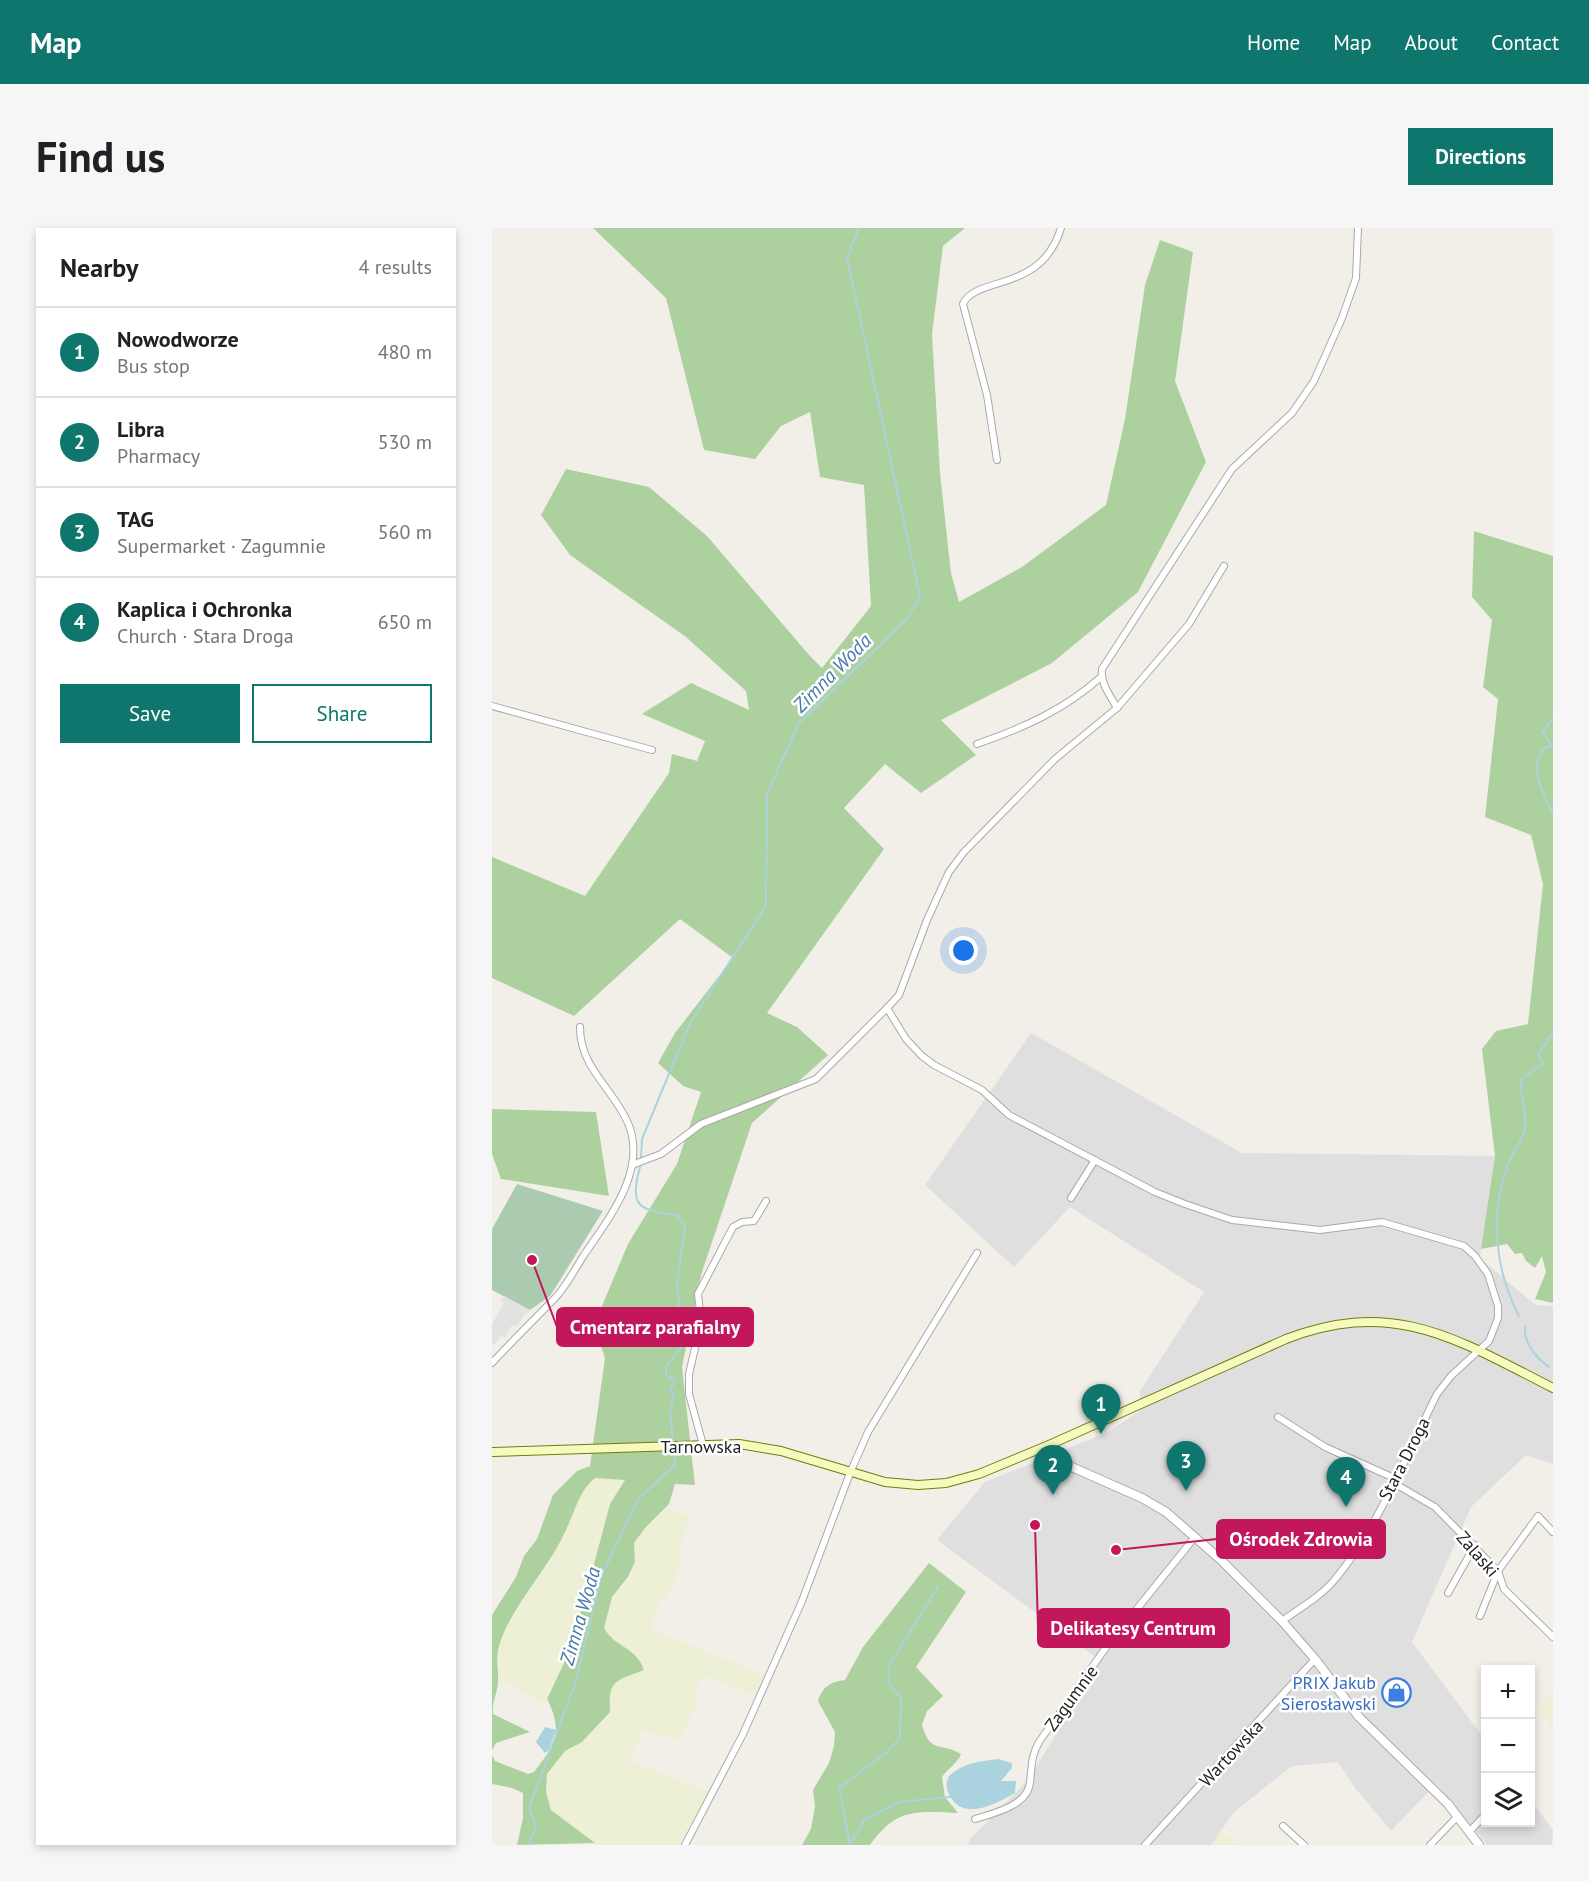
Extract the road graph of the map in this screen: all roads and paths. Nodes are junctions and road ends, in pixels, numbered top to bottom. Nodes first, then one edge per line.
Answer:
1 (1061, 228) edge
2 (1358, 228) edge
3 (998, 460) dead end
4 (1224, 566) dead end
5 (1101, 676) junction
6 (492, 706) edge
7 (1117, 708) junction
8 (977, 744) dead end
9 (652, 750) dead end
10 (887, 1008) junction
11 (580, 1027) dead end
12 (1095, 1160) junction
13 (632, 1165) junction
14 (1071, 1198) dead end
15 (766, 1201) dead end
16 (977, 1253) dead end
17 (1480, 1351) junction
18 (492, 1363) edge
19 (1553, 1388) edge
20 (1278, 1417) dead end
21 (703, 1445) junction
22 (1049, 1445) junction
23 (492, 1452) edge
24 (850, 1473) junction
25 (1393, 1480) junction
26 (1553, 1532) edge
27 (1195, 1538) junction
28 (1475, 1545) junction
29 (1498, 1571) junction
30 (1448, 1593) dead end
31 (1480, 1616) dead end
32 (1282, 1621) junction
33 (1553, 1637) edge
34 (1315, 1659) junction
35 (1458, 1816) junction
36 (975, 1819) dead end
37 (1481, 1819) edge
38 (1284, 1826) dead end
39 (1470, 1831) junction
40 (685, 1845) edge
41 (1145, 1845) edge
42 (1304, 1845) edge
43 (1430, 1845) edge
44 (1479, 1845) edge

1 - 3 street
2 - 5 street
4 - 7 street
5 - 7 street
5 - 8 street
6 - 9 street
7 - 10 street
10 - 12 street, Stara Droga
10 - 13 street
11 - 13 street
12 - 14 street
12 - 17 street, Stara Droga
13 - 18 street
15 - 21 street
16 - 24 street
17 - 19 main road, Tarnowska
17 - 22 main road, Tarnowska
17 - 25 street, Stara Droga
20 - 25 street, Zalaski
21 - 23 main road, Tarnowska
21 - 24 main road, Tarnowska
22 - 24 main road, Tarnowska
22 - 27 street
24 - 40 street
25 - 28 street, Zalaski
25 - 32 street, Stara Droga
26 - 29 street
27 - 32 street
27 - 36 street, Zagumnie
28 - 29 street, Zalaski
28 - 30 street
29 - 31 street
29 - 33 street, Zalaski
32 - 34 street
34 - 35 street
34 - 41 street, Wartowska
35 - 39 street
35 - 43 street
37 - 39 street
38 - 42 street
39 - 44 street

